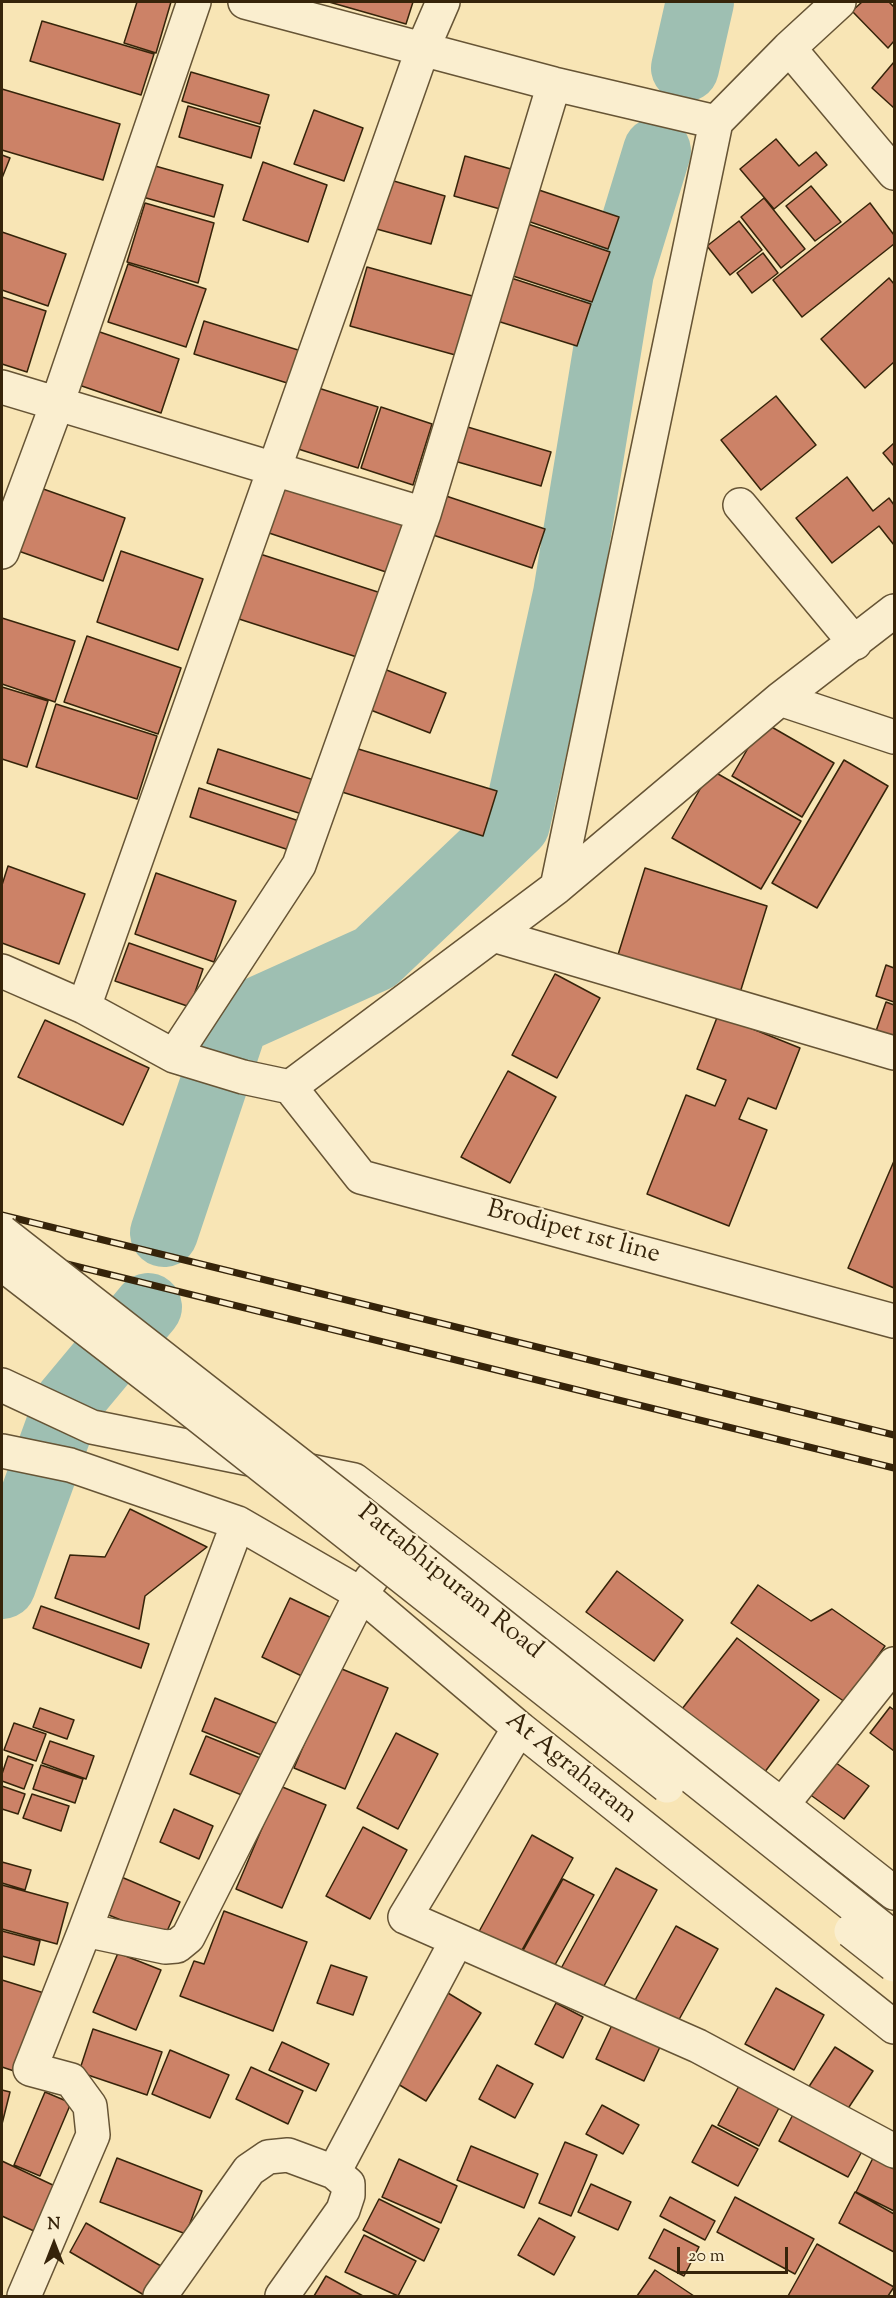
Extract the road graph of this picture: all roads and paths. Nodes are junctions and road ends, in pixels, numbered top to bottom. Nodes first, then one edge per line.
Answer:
1 (194, 2) edge
2 (245, 2) edge
3 (443, 2) edge
4 (826, 6) edge
5 (423, 48) junction
6 (789, 48) junction
7 (554, 84) junction
8 (716, 122) junction
9 (894, 173) edge
10 (2, 387) edge
11 (57, 404) junction
12 (276, 470) junction
13 (740, 505) dead end
14 (424, 514) junction
15 (2, 552) edge
16 (894, 610) edge
17 (855, 643) junction
18 (780, 699) junction
19 (894, 737) edge
20 (557, 887) junction
21 (493, 935) junction
22 (2, 971) edge
23 (84, 1007) junction
24 (894, 1053) edge
25 (187, 1060) junction
26 (291, 1087) junction
27 (2, 1232) edge
28 (2, 1264) edge
29 (894, 1321) edge
30 (2, 1385) edge
31 (2, 1451) edge
32 (408, 1522) junction
33 (238, 1523) junction
34 (361, 1594) junction
35 (894, 1664) edge
36 (519, 1728) junction
37 (782, 1805) junction
38 (894, 1893) edge
39 (85, 1930) junction
40 (894, 1938) edge
41 (457, 1940) junction
42 (894, 1965) edge
43 (894, 2026) edge
44 (894, 2151) edge
45 (334, 2172) junction
46 (24, 2296) edge
47 (160, 2296) edge
48 (282, 2296) edge

1 - 11 street
2 - 5 street
3 - 5 street
4 - 6 street
5 - 7 street
5 - 12 street
6 - 8 street
6 - 9 street
7 - 8 street
7 - 14 street
8 - 20 street
10 - 11 street
11 - 12 street
11 - 15 street
12 - 14 street
12 - 23 street
13 - 17 street
14 - 25 street
16 - 17 street
17 - 18 street
18 - 19 street
18 - 20 street
20 - 21 street
21 - 24 street
21 - 26 street
22 - 23 street
23 - 25 street
25 - 26 street
26 - 29 street, Brodipet 1st line
27 - 40 street, Pattabhipuram Road, bridge
28 - 42 street, Pattabhipuram Road, bridge
30 - 32 street
31 - 33 street, At Agraharam
32 - 34 street
32 - 37 street
33 - 34 street, At Agraharam
33 - 39 street
34 - 36 street, At Agraharam
34 - 39 street
35 - 37 street
36 - 41 street
36 - 43 street, At Agraharam
37 - 38 street
39 - 46 street
41 - 44 street
41 - 45 street
45 - 47 street
45 - 48 street

